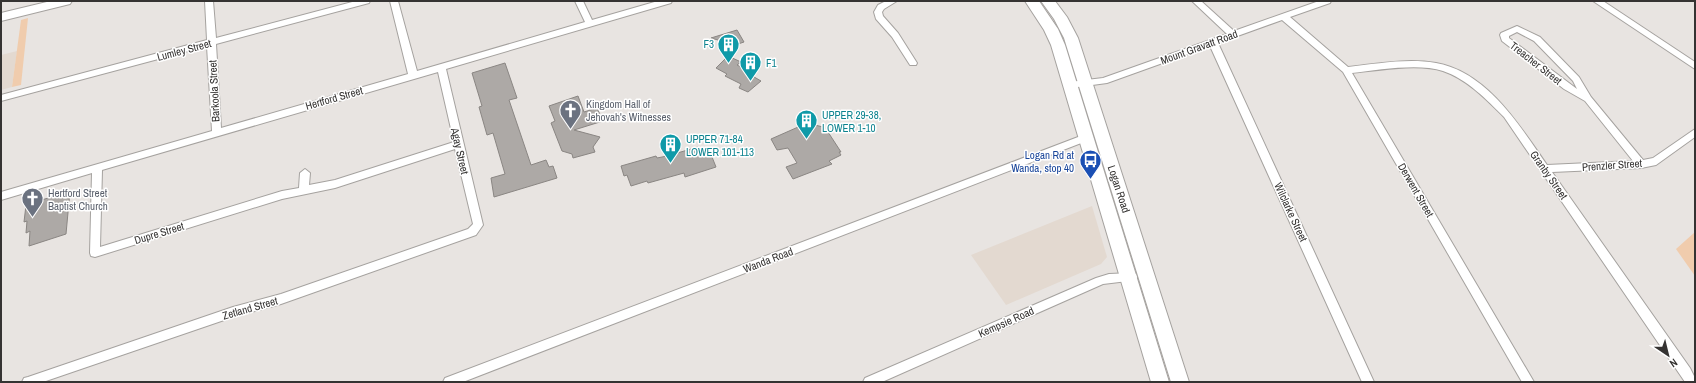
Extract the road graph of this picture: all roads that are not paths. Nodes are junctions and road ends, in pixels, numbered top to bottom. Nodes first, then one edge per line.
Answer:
1 (66, 1) edge
2 (209, 1) edge
3 (366, 1) edge
4 (394, 1) edge
5 (579, 1) edge
6 (668, 1) edge
7 (893, 1) edge
8 (1032, 1) edge
9 (1048, 1) edge
10 (1196, 1) edge
11 (1327, 1) edge
12 (1597, 1) edge
13 (1, 17) edge
14 (1284, 17) junction
15 (589, 24) junction
16 (1233, 35) junction
17 (212, 42) junction
18 (1213, 43) junction
19 (913, 63) dead end
20 (1695, 66) edge
21 (441, 67) junction
22 (1346, 70) junction
23 (413, 75) junction
24 (1078, 85) junction
25 (1, 98) edge
26 (1588, 99) junction
27 (1695, 132) edge
28 (217, 133) junction
29 (1086, 138) junction
30 (459, 144) junction
31 (1641, 164) junction
32 (97, 168) junction
33 (1544, 169) junction
34 (305, 173) dead end
35 (304, 190) junction
36 (1, 196) edge
37 (472, 232) joint
38 (1146, 276) junction
39 (1128, 277) junction
40 (28, 382) edge
41 (449, 382) edge
42 (869, 382) edge
43 (1160, 382) edge
44 (1180, 382) edge
45 (1368, 382) edge
46 (1528, 382) edge
47 (1690, 382) edge

1 - 13 main road
2 - 17 street, Barkoola Street
3 - 17 street, Lumley Street
4 - 23 street
5 - 15 street
6 - 15 street, Hertford Street
7 - 19 street
8 - 24 main road, Logan Road
9 - 24 main road, Logan Road
10 - 16 street
11 - 14 street, Mount Gravatt Road
12 - 20 street
14 - 16 street, Mount Gravatt Road
14 - 22 street, Derwent Street
15 - 21 street, Hertford Street
16 - 18 street, Mount Gravatt Road
17 - 25 street, Lumley Street
17 - 28 street, Barkoola Street
18 - 24 street, Mount Gravatt Road
18 - 45 street, Wilclarke Street
21 - 23 street, Hertford Street
21 - 30 street, Agay Street
22 - 33 street, Granby Street
22 - 46 street, Derwent Street
23 - 28 street, Hertford Street
24 - 29 main road, Logan Road
24 - 38 main road, Logan Road
26 - 26 street, Treacher Street
26 - 31 street, Treacher Street
27 - 31 street, Prenzler Street
28 - 32 street, Hertford Street
29 - 39 main road, Logan Road
29 - 41 street, Wanda Road
30 - 35 street, Dupre Street
30 - 37 street, Agay Street
31 - 33 street, Prenzler Street
32 - 35 street, Dupre Street
32 - 36 street, Hertford Street
33 - 47 street, Granby Street
34 - 35 street
37 - 40 street, Zetland Street
38 - 39 street, Kempsie Road
38 - 44 main road, Logan Road
39 - 42 street, Kempsie Road
39 - 43 main road, Logan Road

